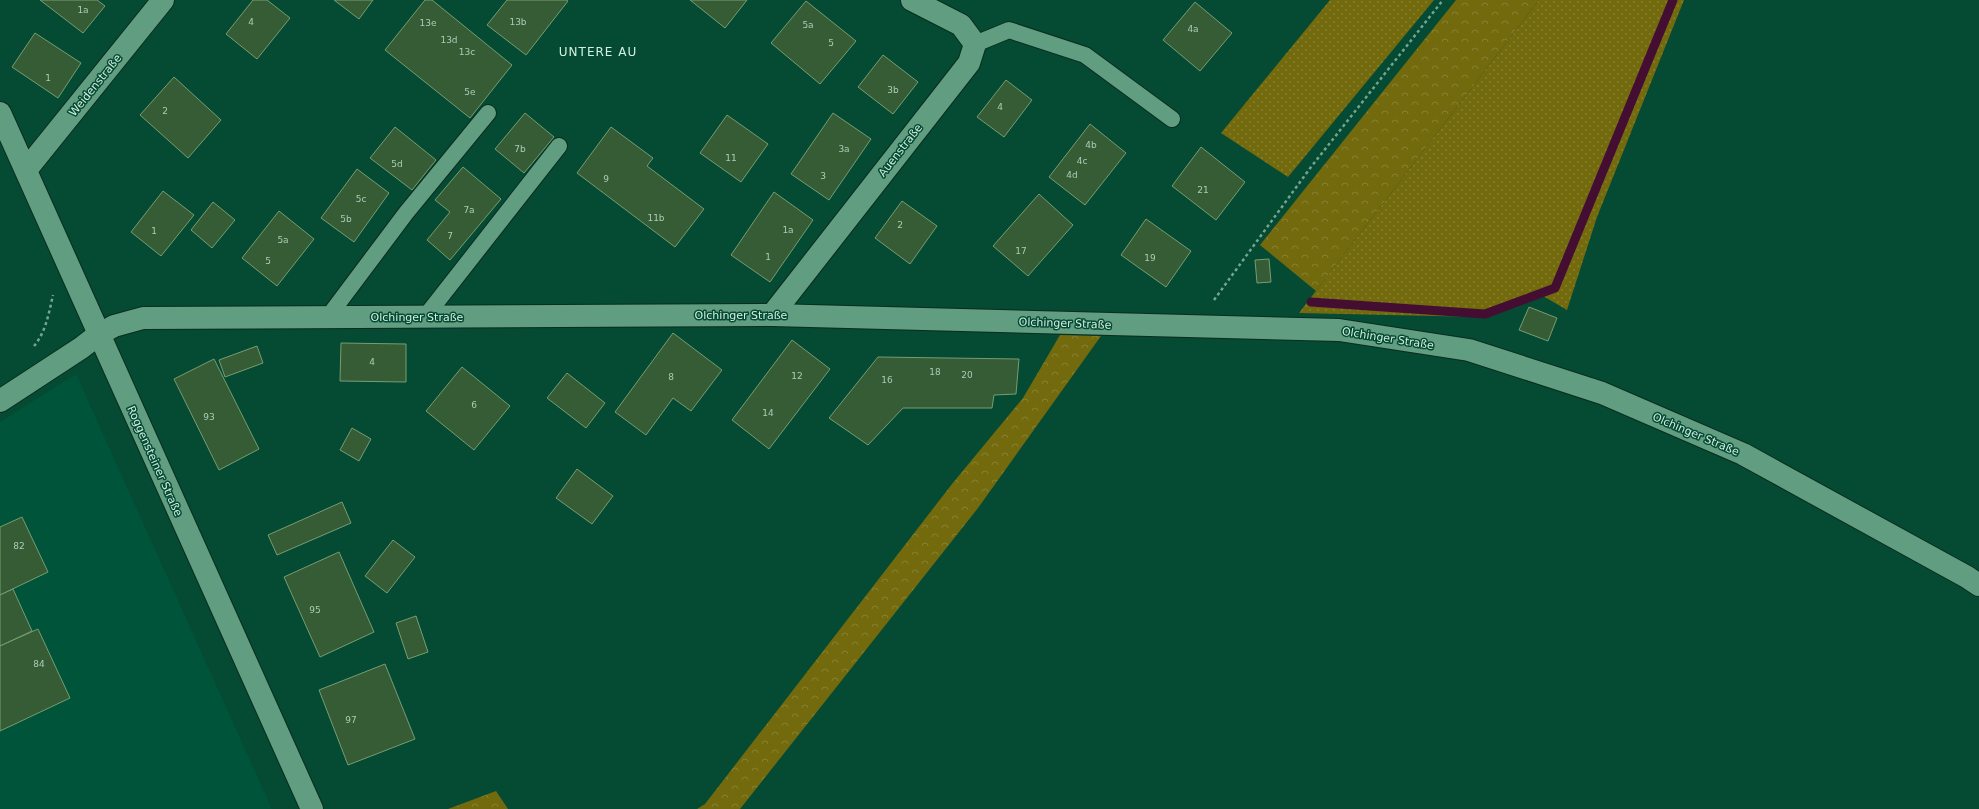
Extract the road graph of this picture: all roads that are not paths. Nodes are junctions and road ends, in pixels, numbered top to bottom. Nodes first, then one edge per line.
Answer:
1 (163, 0) edge
2 (912, 0) edge
3 (975, 44) junction
4 (0, 113) edge
5 (488, 113) dead end
6 (1172, 119) dead end
7 (559, 146) dead end
8 (26, 170) junction
9 (772, 315) junction
10 (426, 316) junction
11 (328, 317) junction
12 (98, 334) junction
13 (0, 401) edge
14 (1979, 585) edge
15 (312, 809) edge

1 - 8 street, Weidenstraße
2 - 3 street
3 - 6 lane
3 - 9 street, Auenstraße
4 - 8 street, Roggensteiner Straße
5 - 11 lane
7 - 10 lane
8 - 12 street, Roggensteiner Straße
9 - 10 street, Olchinger Straße
9 - 14 street, Olchinger Straße
10 - 11 street, Olchinger Straße
11 - 12 street, Olchinger Straße
12 - 13 street, Olchinger Straße
12 - 15 street, Roggensteiner Straße

